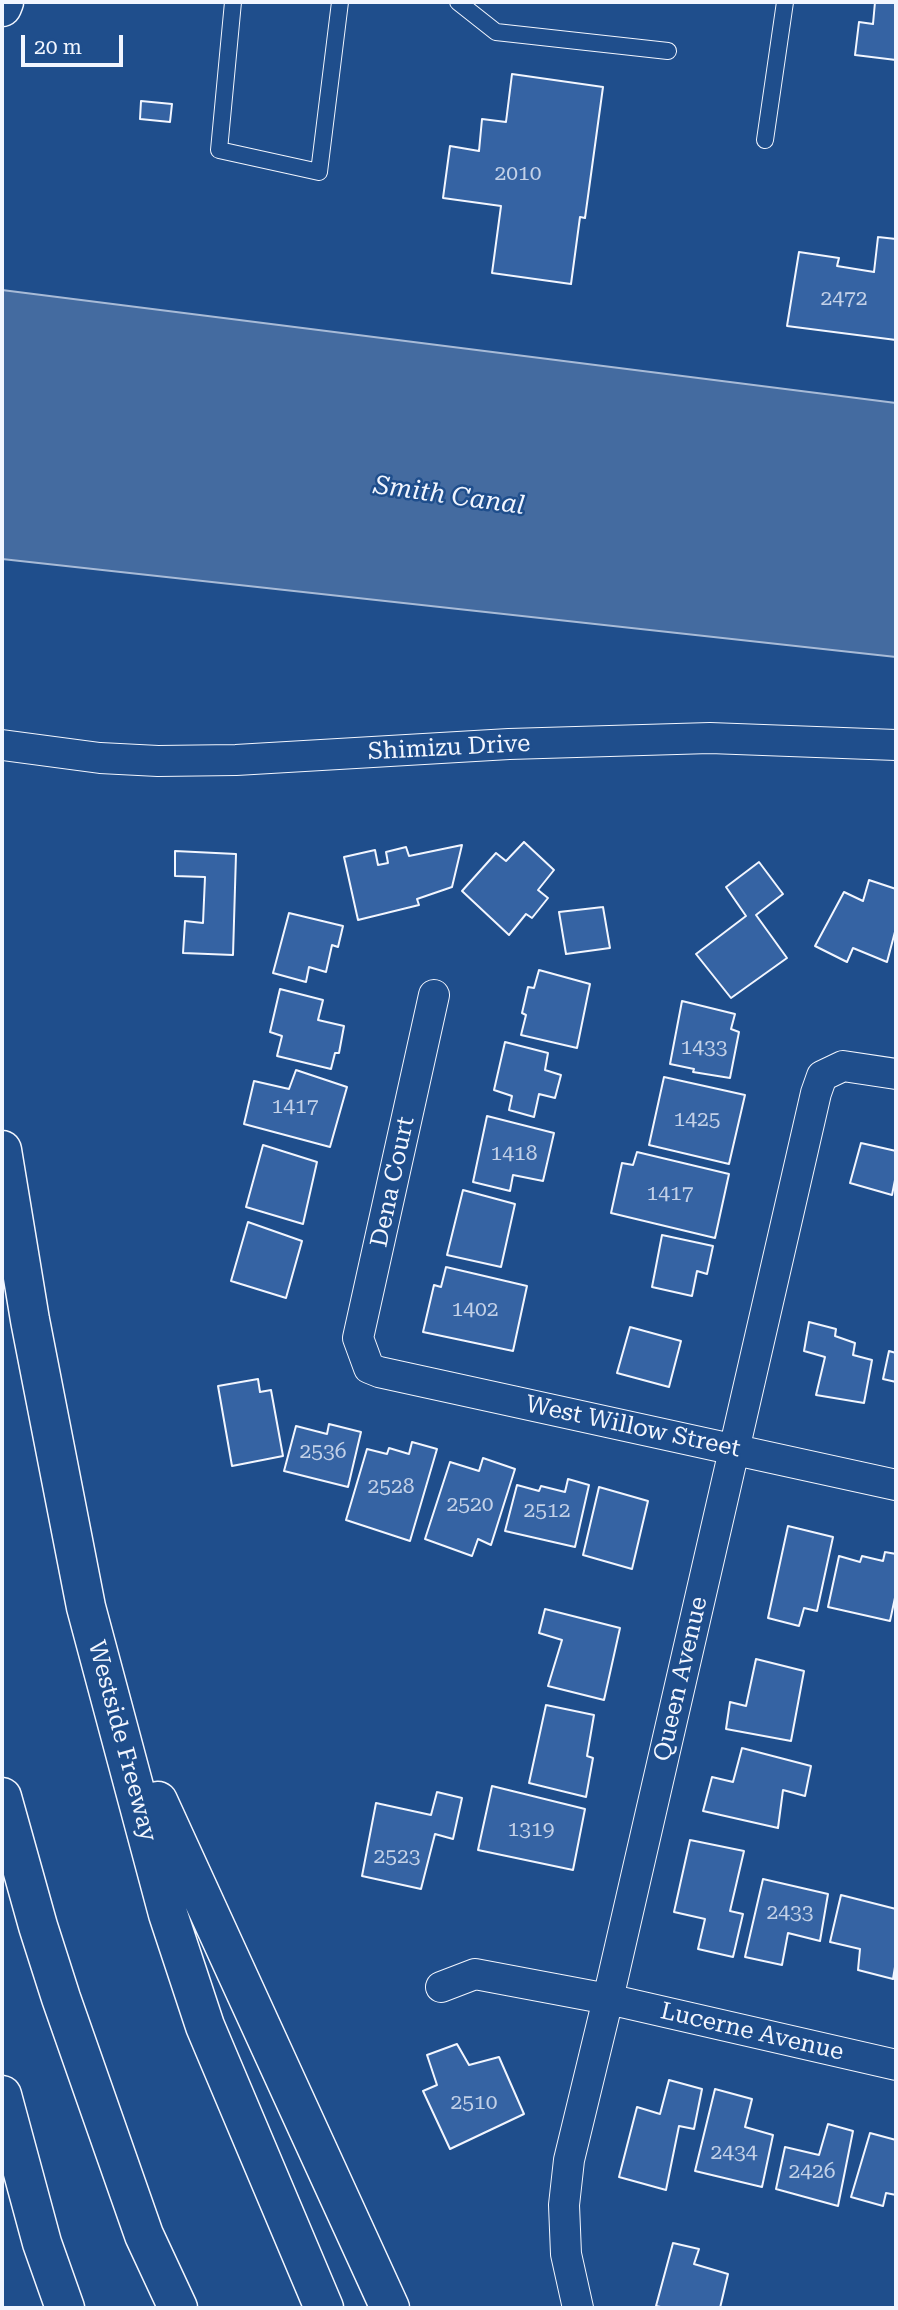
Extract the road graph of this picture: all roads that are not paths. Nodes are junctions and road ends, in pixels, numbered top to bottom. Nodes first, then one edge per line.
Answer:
1 (4, 2) edge
2 (233, 2) edge
3 (340, 2) edge
4 (457, 2) edge
5 (785, 2) edge
6 (2, 7) edge
7 (668, 51) dead end
8 (765, 140) dead end
9 (2, 745) edge
10 (896, 745) edge
11 (434, 995) dead end
12 (896, 1074) edge
13 (2, 1150) edge
14 (369, 1368) joint
15 (733, 1448) junction
16 (896, 1485) edge
17 (114, 1704) junction
18 (2, 1797) edge
19 (441, 1987) dead end
20 (608, 1999) junction
21 (896, 2065) edge
22 (2, 2095) edge
23 (65, 2308) edge
24 (178, 2308) edge
25 (324, 2308) edge
26 (390, 2308) edge
27 (578, 2308) edge

1 - 6 highway
2 - 3 lane
4 - 7 lane
5 - 8 lane
9 - 10 street, Shimizu Drive
11 - 14 street, Dena Court
12 - 15 street, Queen Avenue
13 - 17 highway, Westside Freeway
14 - 15 street, West Willow Street
15 - 16 street, West Willow Street
15 - 20 street, Queen Avenue
17 - 25 highway, Westside Freeway
17 - 26 highway
18 - 24 highway
19 - 20 street, Lucerne Avenue
20 - 21 street, Lucerne Avenue
20 - 27 street, Queen Avenue
22 - 23 highway

